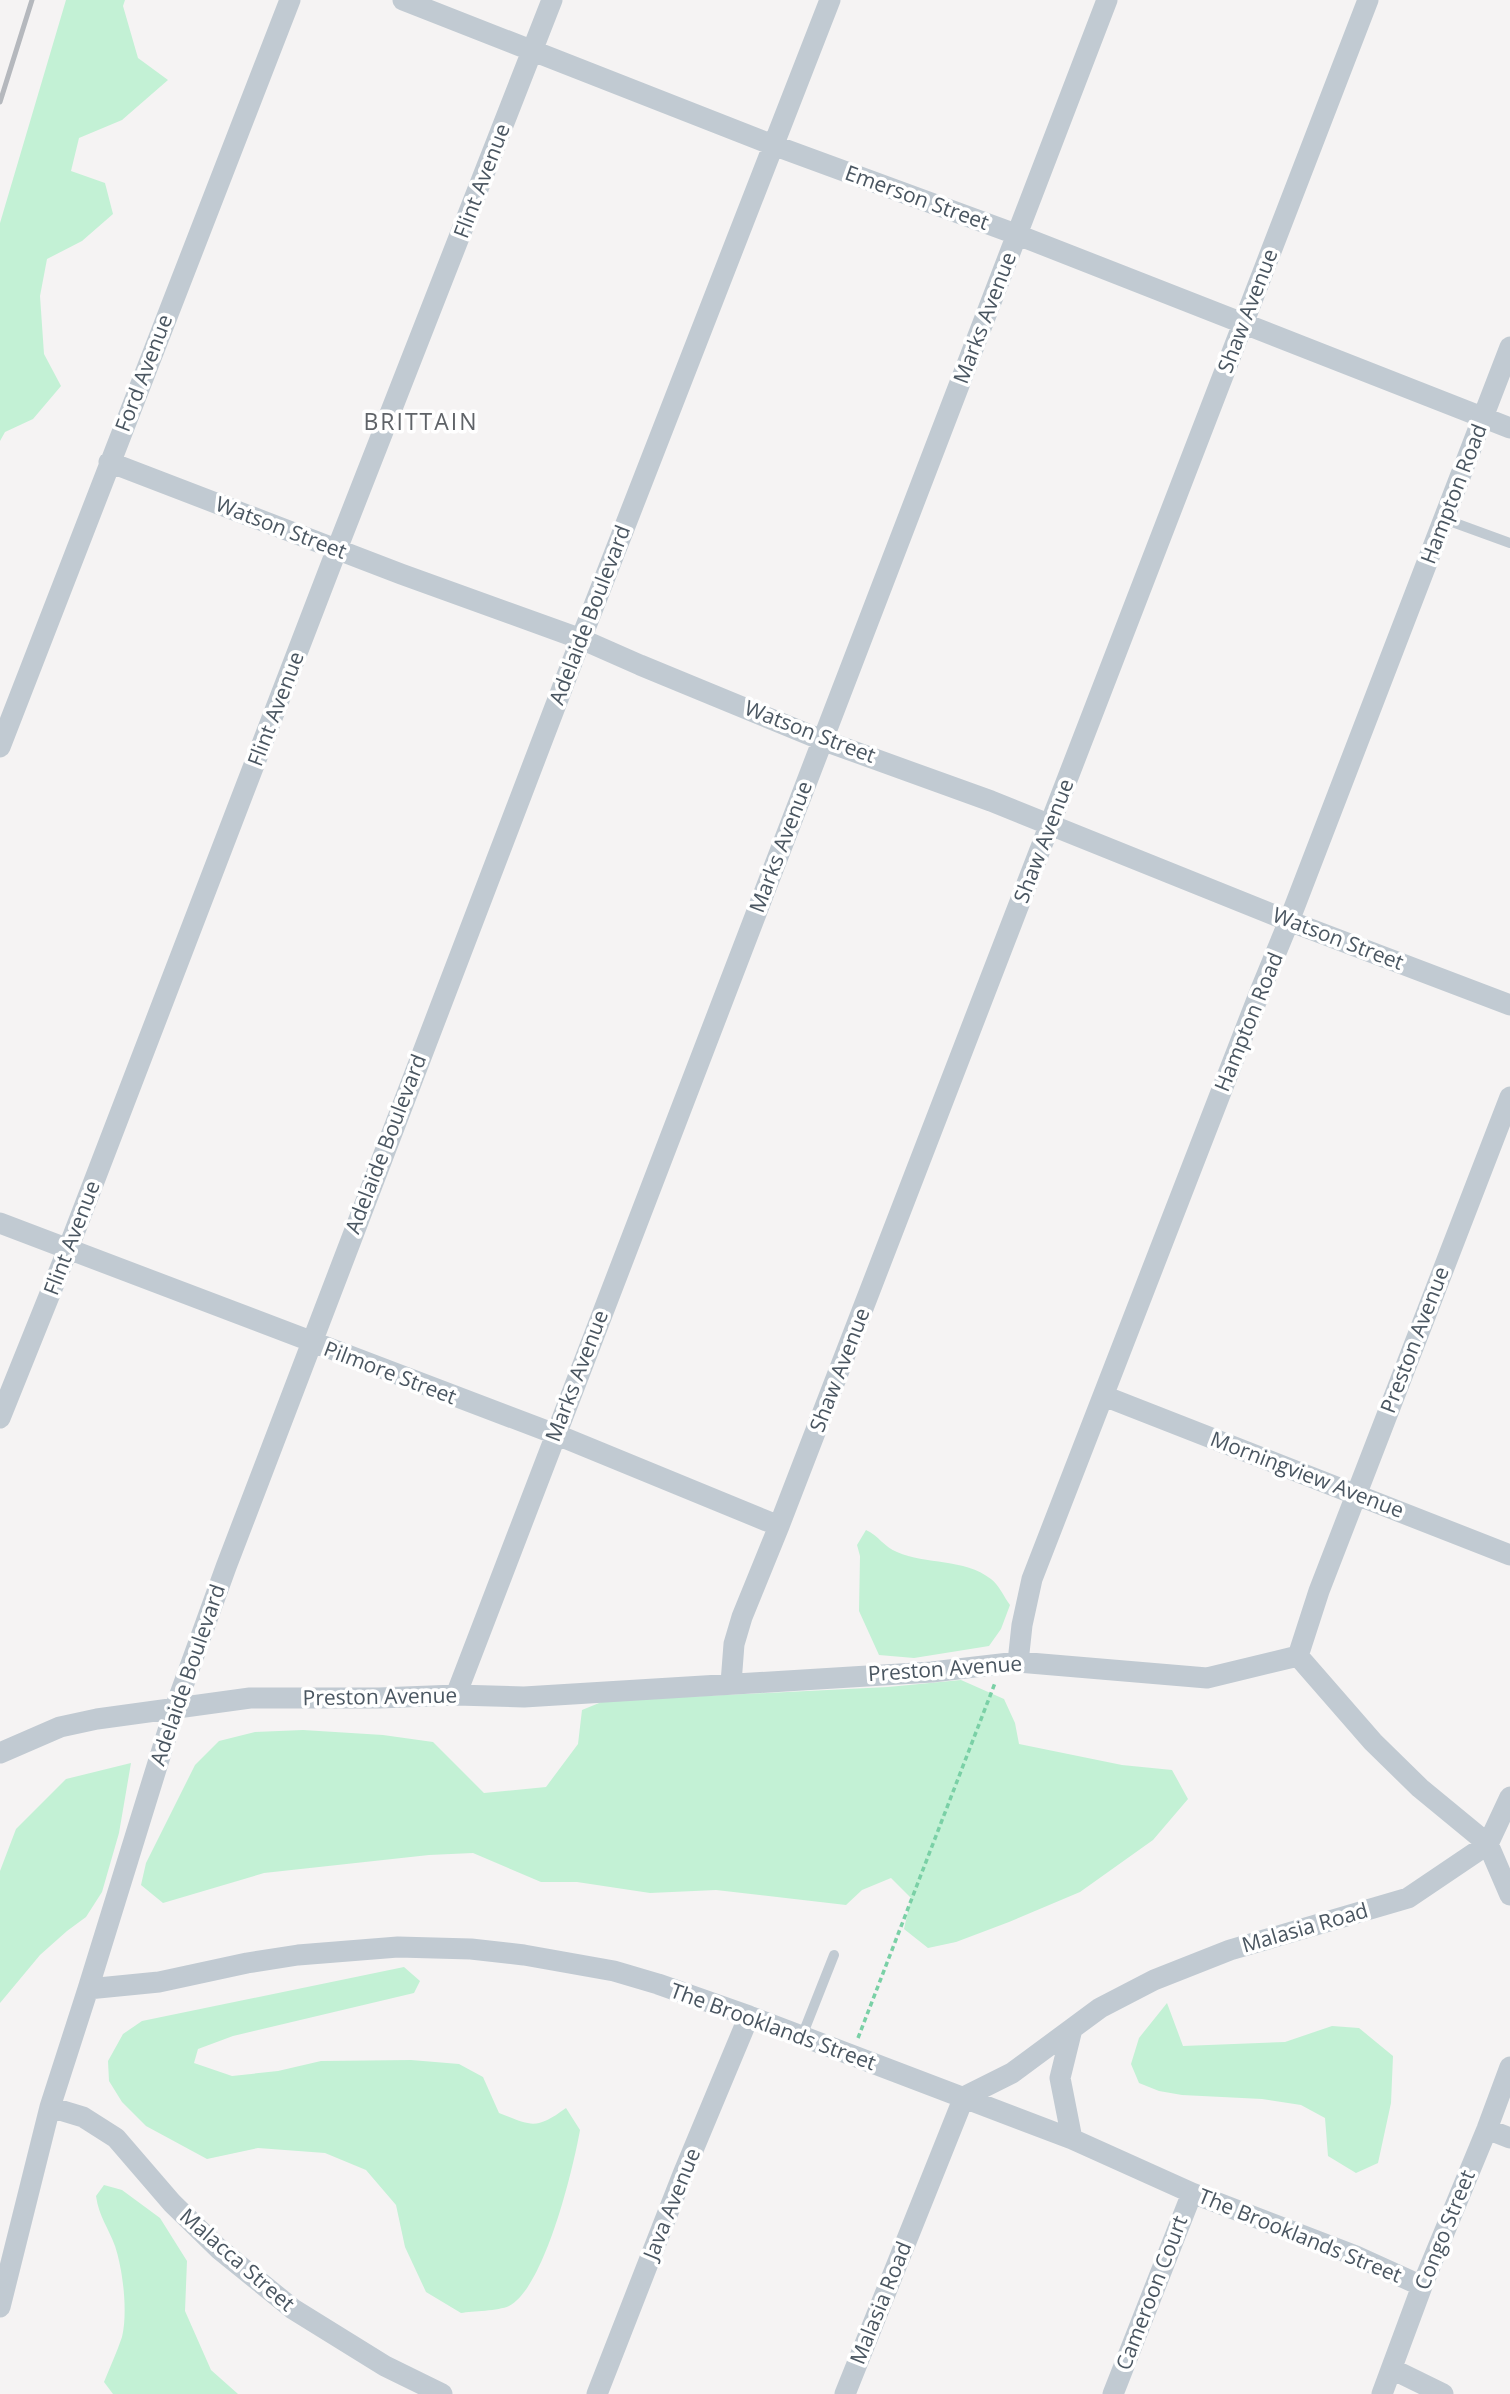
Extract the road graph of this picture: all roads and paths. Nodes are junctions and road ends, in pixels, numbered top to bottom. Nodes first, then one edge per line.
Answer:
1 (290, 0) edge
2 (402, 0) edge
3 (552, 0) edge
4 (830, 0) edge
5 (1107, 0) edge
6 (1368, 0) edge
7 (533, 50) junction
8 (773, 145) junction
9 (1017, 235) junction
10 (1242, 323) junction
11 (1510, 347) edge
12 (1484, 418) junction
13 (1510, 428) edge
14 (109, 462) junction
15 (1444, 519) junction
16 (1510, 542) edge
17 (337, 549) junction
18 (581, 639) junction
19 (822, 740) junction
20 (0, 747) edge
21 (1050, 825) junction
22 (1289, 921) junction
23 (1510, 1005) edge
24 (1510, 1097) edge
25 (0, 1223) edge
26 (68, 1249) junction
27 (310, 1342) junction
28 (1104, 1396) junction
29 (0, 1418) edge
30 (555, 1434) junction
31 (1356, 1494) junction
32 (779, 1526) junction
33 (1510, 1555) edge
34 (1298, 1656) junction
35 (1010, 1663) junction
36 (731, 1684) junction
37 (456, 1695) junction
38 (175, 1708) junction
39 (0, 1753) edge
40 (1510, 1797) edge
41 (1488, 1844) junction
42 (1510, 1853) edge
43 (1510, 1895) edge
44 (834, 1955) dead end
45 (88, 1989) junction
46 (749, 2016) junction
47 (1072, 2029) junction
48 (802, 2036) junction
49 (850, 2056) junction
50 (1510, 2067) edge
51 (964, 2097) junction
52 (50, 2107) junction
53 (1487, 2129) junction
54 (1510, 2138) edge
55 (1072, 2139) junction
56 (1192, 2193) junction
57 (1422, 2286) junction
58 (0, 2307) edge
59 (1392, 2369) junction
60 (442, 2394) edge
61 (597, 2394) edge
62 (845, 2394) edge
63 (1113, 2394) edge
64 (1382, 2394) edge
65 (1443, 2394) edge

1 - 14 street, Ford Avenue
2 - 7 street, Emerson Street
3 - 7 street, Flint Avenue
4 - 8 street, Adelaide Boulevard
5 - 9 street, Marks Avenue
6 - 10 street, Shaw Avenue
7 - 8 street, Emerson Street
7 - 17 street, Flint Avenue
8 - 9 street, Emerson Street
8 - 18 street, Adelaide Boulevard
9 - 10 street, Emerson Street
9 - 19 street, Marks Avenue
10 - 12 street, Emerson Street
10 - 21 street, Shaw Avenue
11 - 12 street, Hampton Road
12 - 13 street, Emerson Street
12 - 15 street, Hampton Road
14 - 17 street, Watson Street
14 - 20 street, Ford Avenue
15 - 16 lane
15 - 22 street, Hampton Road
17 - 18 street, Watson Street
17 - 26 street, Flint Avenue
18 - 19 street, Watson Street
18 - 27 street, Adelaide Boulevard
19 - 21 street, Watson Street
19 - 30 street, Marks Avenue
21 - 22 street, Watson Street
21 - 32 street, Shaw Avenue
22 - 23 street, Watson Street
22 - 28 street, Hampton Road
24 - 31 street, Preston Avenue
25 - 26 street, Pilmore Street
26 - 27 street, Pilmore Street
26 - 29 street, Flint Avenue
27 - 30 street, Pilmore Street
27 - 38 street, Adelaide Boulevard
28 - 31 street, Morningview Avenue
28 - 35 street, Hampton Road
30 - 32 street, Pilmore Street
30 - 37 street, Marks Avenue
31 - 33 street, Morningview Avenue
31 - 34 street, Preston Avenue
32 - 36 street, Shaw Avenue
34 - 35 street, Preston Avenue
34 - 41 street
35 - 36 street, Preston Avenue
35 - 49 path
36 - 37 street, Preston Avenue
37 - 38 street, Preston Avenue
38 - 39 street, Preston Avenue
38 - 45 street, Adelaide Boulevard
40 - 41 street
41 - 42 street
41 - 43 street
41 - 47 street, Malasia Road
44 - 48 lane
45 - 46 street, The Brooklands Street
45 - 52 street, Adelaide Boulevard
46 - 48 street, The Brooklands Street
46 - 61 street, Java Avenue
47 - 51 street, Malasia Road
47 - 55 street
48 - 49 street, The Brooklands Street
49 - 51 street, The Brooklands Street
50 - 53 street, Congo Street
51 - 55 street, The Brooklands Street
51 - 62 street, Malasia Road
52 - 58 street, Adelaide Boulevard
52 - 60 street, Malacca Street
53 - 54 street
53 - 57 street, Congo Street
55 - 56 street, The Brooklands Street
56 - 57 street, The Brooklands Street
56 - 63 street, Cameroon Court
57 - 59 street, Congo Street
59 - 64 street, Congo Street
59 - 65 street

